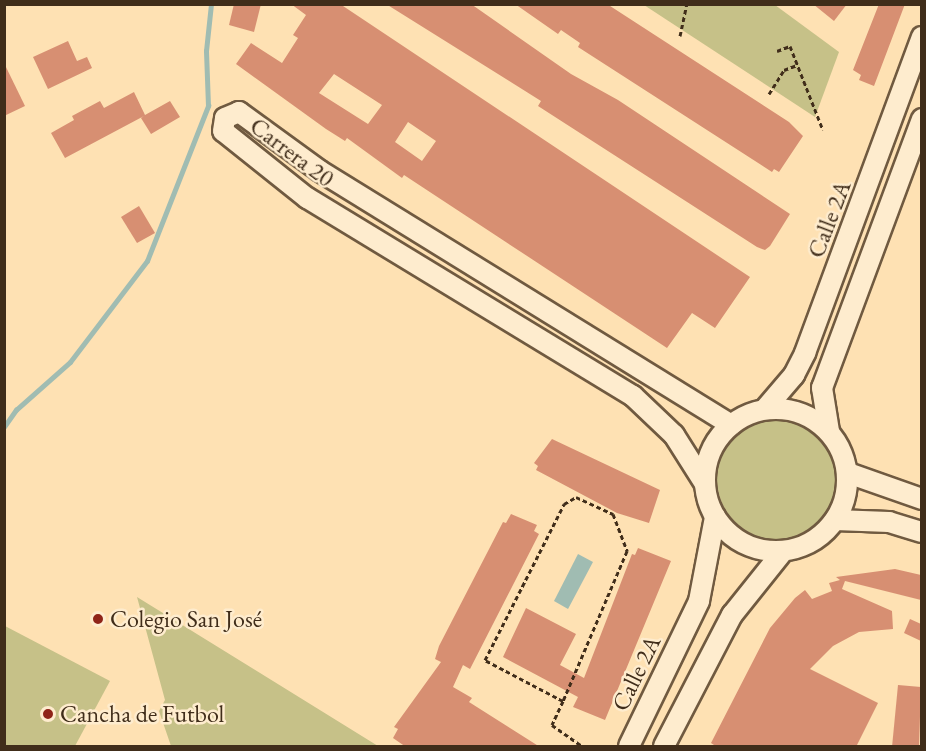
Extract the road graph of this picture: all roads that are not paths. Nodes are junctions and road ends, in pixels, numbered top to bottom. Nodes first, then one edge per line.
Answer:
1 (921, 37) edge
2 (896, 112) junction
3 (920, 122) edge
4 (888, 132) junction
5 (912, 144) junction
6 (765, 409) junction
7 (731, 425) junction
8 (829, 431) junction
9 (848, 473) junction
10 (705, 484) junction
11 (921, 499) edge
12 (715, 517) junction
13 (836, 520) junction
14 (921, 532) edge
15 (783, 551) junction
16 (629, 747) edge
17 (664, 747) edge

1 - 2 street, Calle 2A
2 - 3 street
2 - 4 street, Calle 2A
3 - 5 street
4 - 5 street
4 - 6 street, Calle 2A
5 - 8 street
6 - 7 street
6 - 8 street
7 - 10 street
7 - 10 street, Carrera 20
8 - 9 street
9 - 11 street
9 - 13 street
10 - 12 street
12 - 15 street
12 - 16 street, Calle 2A
13 - 14 street
13 - 15 street
15 - 17 street

